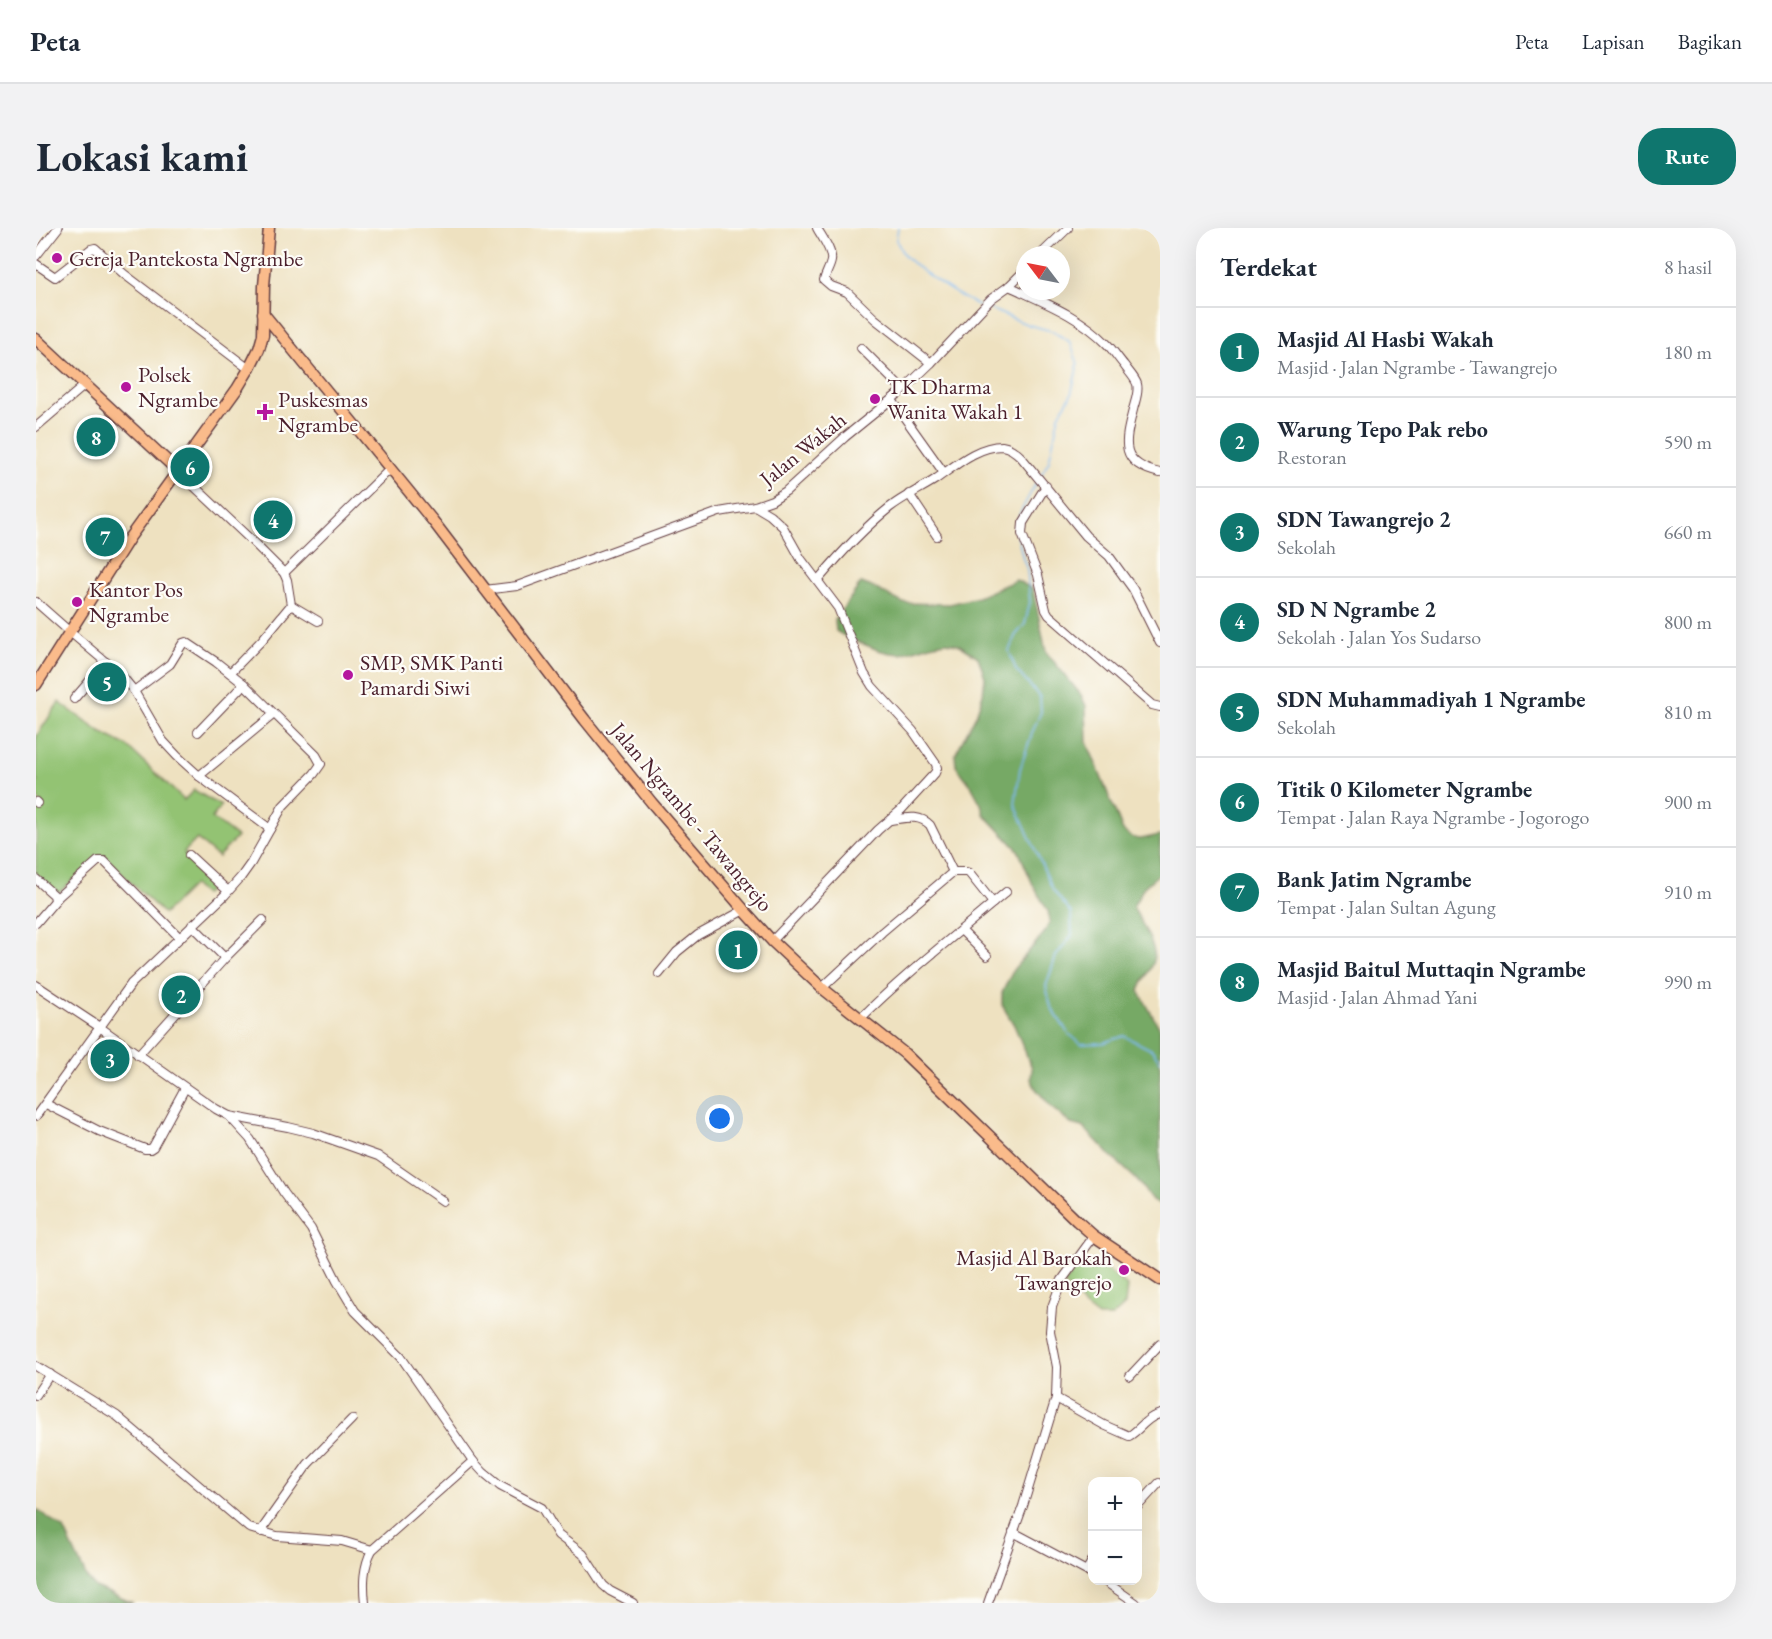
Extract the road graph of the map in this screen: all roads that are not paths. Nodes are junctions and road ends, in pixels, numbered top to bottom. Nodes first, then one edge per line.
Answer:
1 (58, 228) edge
2 (269, 228) edge
3 (817, 228) edge
4 (1068, 228) edge
5 (1049, 246) edge
6 (36, 256) edge
7 (36, 264) edge
8 (1016, 279) edge
9 (1009, 286) junction
10 (263, 313) junction
11 (36, 339) edge
12 (861, 348) dead end
13 (931, 363) junction
14 (249, 369) junction
15 (85, 385) junction
16 (903, 390) junction
17 (892, 400) junction
18 (36, 427) edge
19 (390, 469) junction
20 (178, 471) junction
21 (944, 473) junction
22 (1160, 473) edge
23 (1044, 484) junction
24 (909, 494) junction
25 (755, 506) junction
26 (937, 536) dead end
27 (284, 573) junction
28 (818, 580) junction
29 (485, 590) junction
30 (36, 602) edge
31 (291, 605) junction
32 (318, 621) dead end
33 (70, 633) junction
34 (1160, 643) edge
35 (106, 662) junction
36 (230, 673) junction
37 (244, 684) junction
38 (36, 685) edge
39 (134, 692) junction
40 (74, 699) dead end
41 (1160, 707) edge
42 (274, 714) junction
43 (198, 732) dead end
44 (199, 776) junction
45 (891, 820) junction
46 (270, 829) junction
47 (189, 855) dead end
48 (953, 872) junction
49 (36, 879) edge
50 (228, 891) junction
51 (1006, 892) dead end
52 (55, 900) junction
53 (993, 903) junction
54 (744, 910) junction
55 (263, 920) dead end
56 (36, 923) edge
57 (192, 925) junction
58 (962, 930) junction
59 (180, 938) junction
60 (772, 941) junction
61 (987, 956) dead end
62 (225, 958) junction
63 (659, 974) dead end
64 (36, 985) edge
65 (822, 988) junction
66 (861, 1019) junction
67 (101, 1028) junction
68 (138, 1055) junction
69 (185, 1088) junction
70 (46, 1104) junction
71 (36, 1116) edge
72 (229, 1116) junction
73 (443, 1202) dead end
74 (1094, 1236) junction
75 (1160, 1280) edge
76 (1160, 1344) edge
77 (36, 1366) edge
78 (50, 1374) junction
79 (1130, 1376) dead end
80 (36, 1395) edge
81 (1056, 1398) junction
82 (1160, 1414) edge
83 (352, 1419) dead end
84 (473, 1461) junction
85 (1159, 1483) edge
86 (1142, 1501) edge
87 (260, 1532) junction
88 (1013, 1532) junction
89 (372, 1550) junction
90 (1088, 1571) edge
91 (1109, 1585) edge
92 (364, 1603) edge
93 (633, 1603) edge
94 (988, 1603) edge
95 (1136, 1603) edge

1 - 6 street
2 - 10 main road
3 - 13 street
4 - 5 street
7 - 14 street
8 - 9 street, Jalan Wakah
9 - 13 street, Jalan Wakah
9 - 22 street
10 - 14 main road
10 - 19 main road, Jalan Ngrambe - Tawangrejo
11 - 15 main road
12 - 16 street
13 - 16 street, Jalan Wakah
14 - 20 main road
15 - 18 street
15 - 20 main road
16 - 17 street, Jalan Wakah
17 - 21 street
17 - 25 street, Jalan Wakah
19 - 27 street
19 - 29 main road, Jalan Ngrambe - Tawangrejo
20 - 27 street
20 - 33 main road
21 - 23 street
21 - 24 street
23 - 34 street
23 - 41 street
24 - 26 street
24 - 28 street
25 - 28 street
25 - 29 street, Jalan Wakah
27 - 31 street
28 - 45 street
29 - 54 main road, Jalan Ngrambe - Tawangrejo
30 - 33 street
31 - 32 street
31 - 36 street
33 - 35 street
33 - 38 main road
35 - 39 street
35 - 40 street
36 - 37 street
36 - 39 street
37 - 42 street
37 - 43 street
39 - 44 street
42 - 44 street
42 - 46 street
44 - 46 street
45 - 48 street
45 - 60 street
46 - 50 street
47 - 50 street
48 - 53 street
48 - 65 street
49 - 52 street
50 - 57 street
51 - 53 street
52 - 56 street
52 - 59 street
53 - 58 street
54 - 60 main road, Jalan Ngrambe - Tawangrejo
54 - 63 street
55 - 62 street
57 - 59 street
57 - 62 street
58 - 61 street
58 - 66 street
59 - 67 street
60 - 65 main road, Jalan Ngrambe - Tawangrejo
62 - 68 street
64 - 67 street
65 - 66 main road, Jalan Ngrambe - Tawangrejo
66 - 74 main road, Jalan Ngrambe - Tawangrejo
67 - 68 street
67 - 70 street
68 - 69 street
69 - 70 street
69 - 72 street
70 - 71 street
72 - 73 street
72 - 84 street
74 - 75 main road, Jalan Ngrambe - Tawangrejo
74 - 81 street
76 - 79 street
77 - 78 street
78 - 80 street
78 - 87 street
81 - 82 street
81 - 88 street
83 - 87 street
84 - 89 street
84 - 93 street
85 - 86 street
87 - 89 street
88 - 90 street
88 - 94 street
89 - 92 street
91 - 95 street

